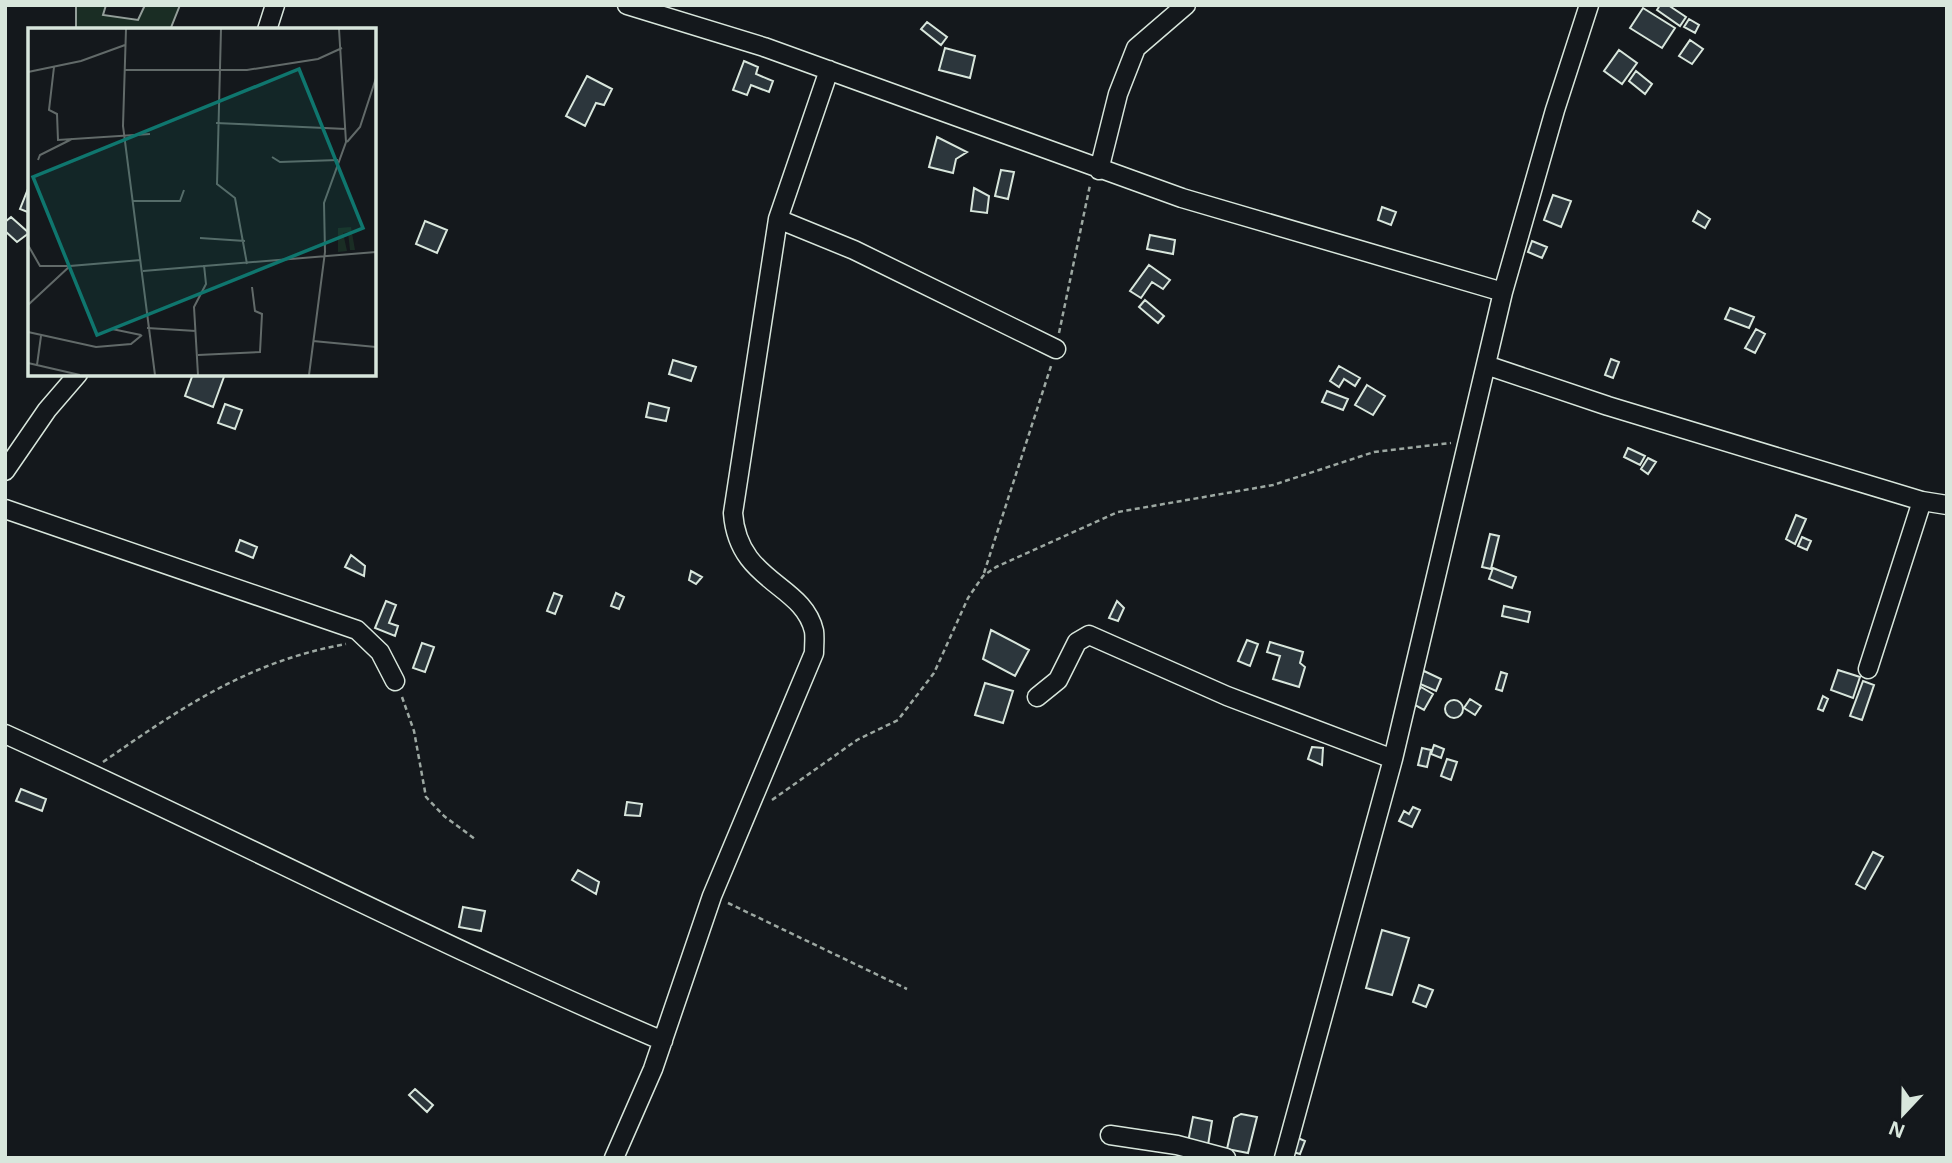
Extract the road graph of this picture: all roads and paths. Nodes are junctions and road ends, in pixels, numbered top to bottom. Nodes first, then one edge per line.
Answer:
1 (275, 5) edge
2 (627, 5) edge
3 (1186, 5) edge
4 (1589, 5) edge
5 (268, 28) edge
6 (829, 70) junction
7 (1096, 169) junction
8 (778, 219) junction
9 (1503, 292) junction
10 (1056, 349) junction
11 (1486, 365) junction
12 (76, 376) edge
13 (1468, 442) junction
14 (5, 471) edge
15 (1922, 501) junction
16 (1947, 505) edge
17 (5, 509) edge
18 (983, 576) junction
19 (370, 640) junction
20 (1868, 669) dead end
21 (395, 681) joint
22 (1037, 697) dead end
23 (5, 734) edge
24 (1393, 759) junction
25 (89, 772) junction
26 (744, 818) junction
27 (475, 839) dead end
28 (712, 896) junction
29 (907, 989) dead end
30 (663, 1041) junction
31 (1111, 1135) dead end
32 (614, 1158) edge
33 (1226, 1158) edge
34 (1284, 1158) edge

1 - 5 street
2 - 6 street
3 - 7 street
4 - 9 street
6 - 7 street
6 - 8 street
7 - 9 street
7 - 10 path
8 - 10 street
8 - 26 street
9 - 11 street
10 - 18 path
11 - 13 street
11 - 15 street
12 - 14 street
13 - 18 path
13 - 24 street
15 - 16 street
15 - 20 street
17 - 19 street
18 - 26 path
19 - 21 street
19 - 25 path
21 - 27 path
22 - 24 street
23 - 25 street
24 - 34 street
25 - 30 street
26 - 28 street
28 - 29 path
28 - 30 street
30 - 32 street
31 - 33 street

